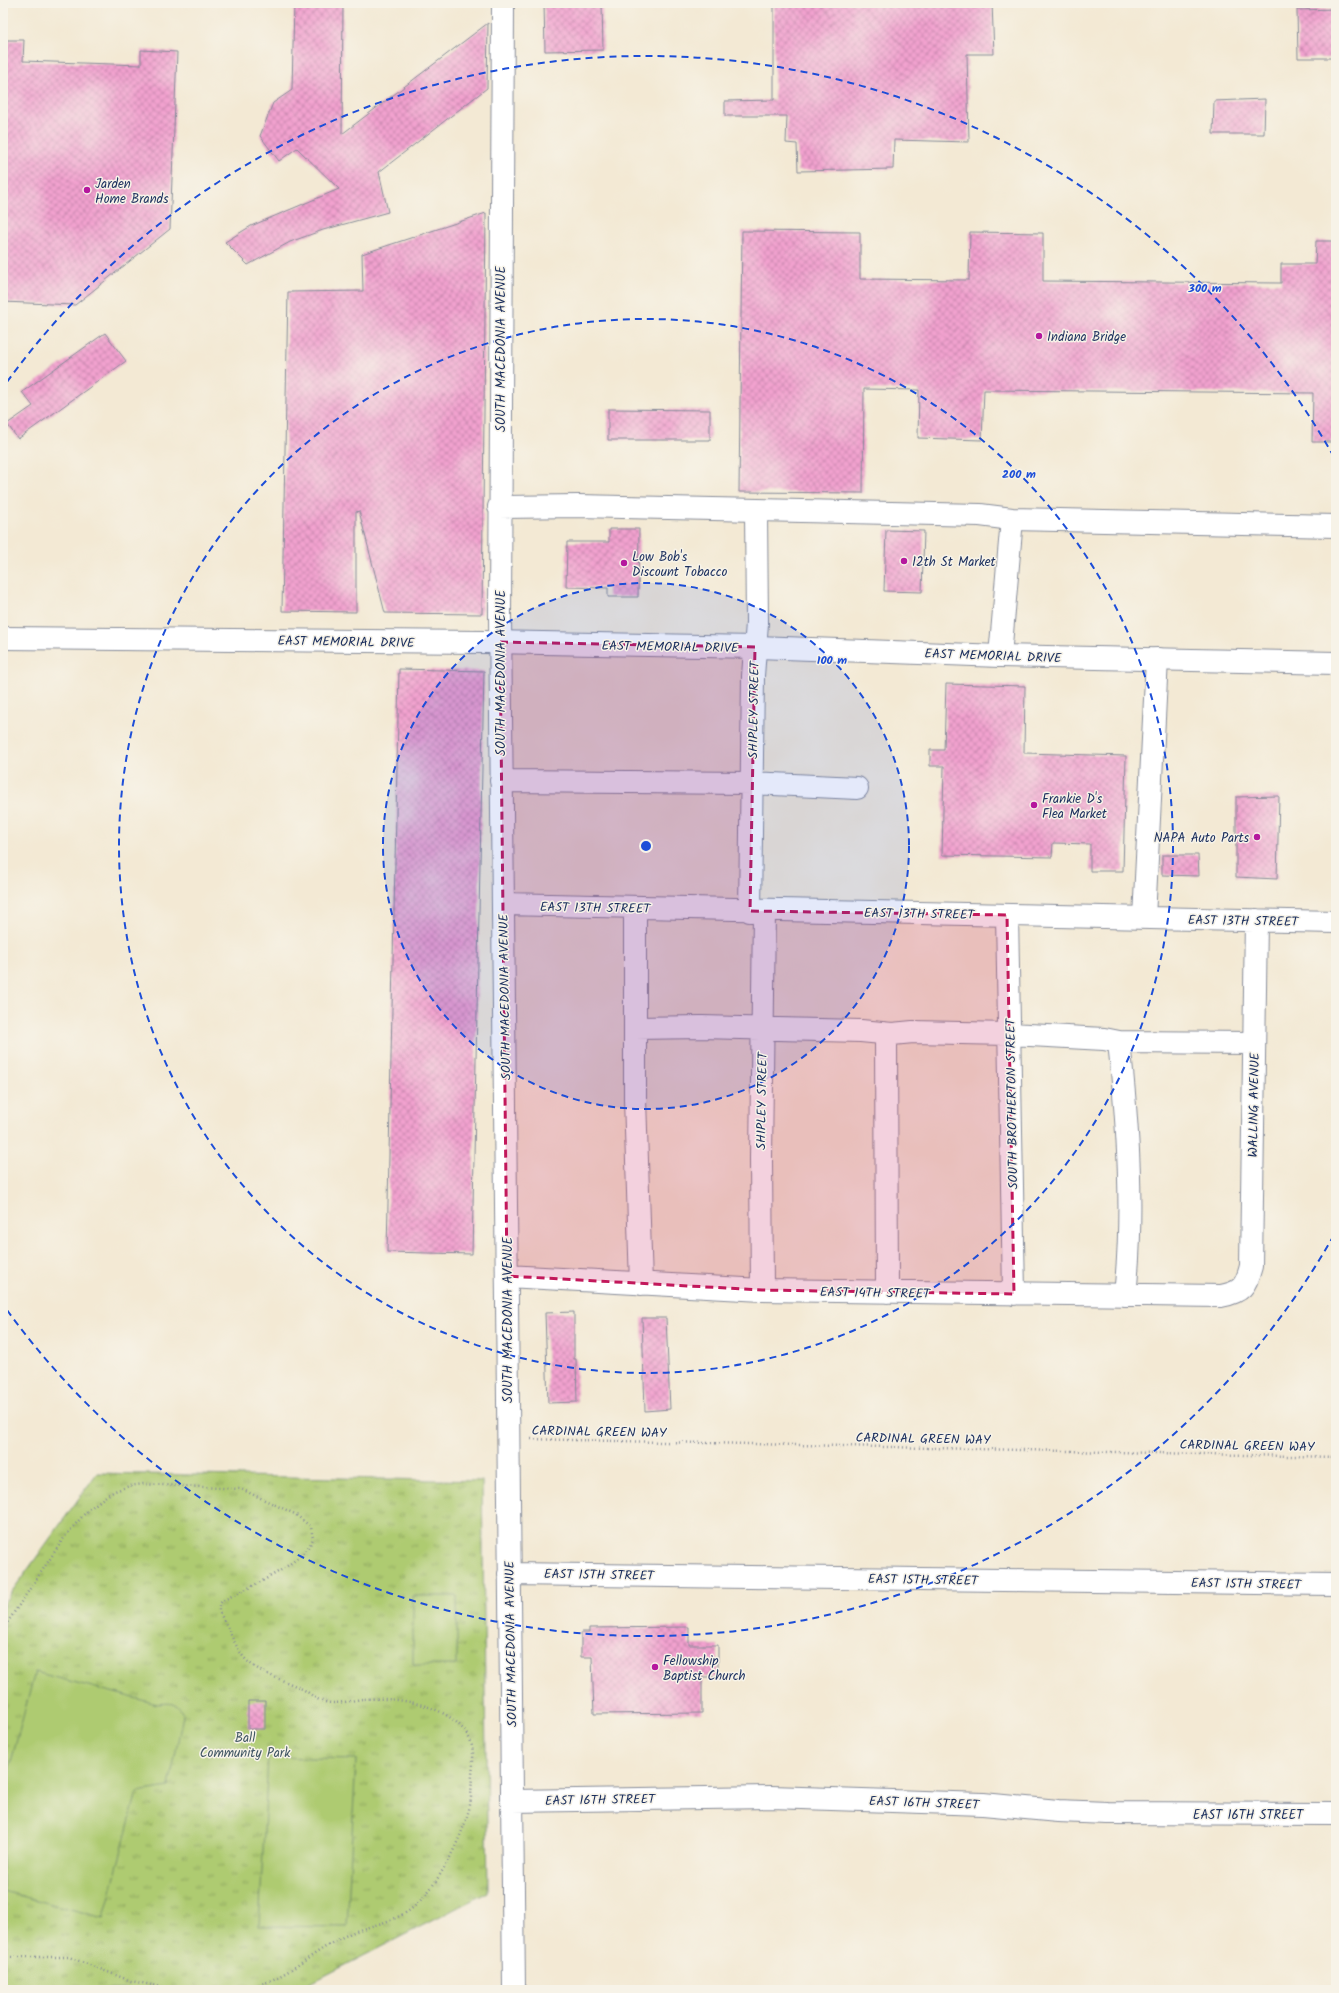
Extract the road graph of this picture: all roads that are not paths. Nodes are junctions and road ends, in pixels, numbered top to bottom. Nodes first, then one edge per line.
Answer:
1 (503, 3) edge
2 (499, 507) junction
3 (756, 510) junction
4 (1012, 519) junction
5 (1336, 526) edge
6 (3, 638) edge
7 (500, 642) junction
8 (755, 647) junction
9 (1000, 656) junction
10 (1157, 659) junction
11 (1336, 663) edge
12 (501, 781) junction
13 (752, 783) junction
14 (858, 788) dead end
15 (503, 904) junction
16 (635, 908) junction
17 (757, 911) junction
18 (1007, 915) junction
19 (1144, 918) junction
20 (1256, 920) junction
21 (1336, 922) edge
22 (635, 1028) junction
23 (762, 1029) junction
24 (886, 1034) junction
25 (1009, 1034) junction
26 (1119, 1042) junction
27 (1254, 1043) junction
28 (507, 1276) junction
29 (641, 1284) junction
30 (1242, 1288) joint
31 (762, 1290) junction
32 (887, 1292) junction
33 (1014, 1294) junction
34 (1125, 1295) junction
35 (509, 1574) junction
36 (1336, 1584) edge
37 (512, 1801) junction
38 (1336, 1814) edge
39 (514, 1990) edge

1 - 2 street, SOUTH MACEDONIA AVENUE
2 - 3 street
2 - 7 street, SOUTH MACEDONIA AVENUE
3 - 4 street
3 - 8 street, SHIPLEY STREET
4 - 5 street
4 - 9 street
6 - 7 street, EAST MEMORIAL DRIVE
7 - 8 street, EAST MEMORIAL DRIVE
7 - 12 street, SOUTH MACEDONIA AVENUE
8 - 9 street, EAST MEMORIAL DRIVE
8 - 13 street, SHIPLEY STREET
9 - 10 street, EAST MEMORIAL DRIVE
10 - 11 street, EAST MEMORIAL DRIVE
10 - 19 street
12 - 13 street
12 - 15 street, SOUTH MACEDONIA AVENUE
13 - 14 street
13 - 17 street, SHIPLEY STREET
15 - 16 street, EAST 13TH STREET
15 - 28 street, SOUTH MACEDONIA AVENUE
16 - 17 street, EAST 13TH STREET
16 - 22 street
17 - 18 street, EAST 13TH STREET
17 - 23 street, SHIPLEY STREET
18 - 19 street, EAST 13TH STREET
18 - 25 street, SOUTH BROTHERTON STREET
19 - 20 street, EAST 13TH STREET
20 - 21 street, EAST 13TH STREET
20 - 27 street, WALLING AVENUE
22 - 23 street
22 - 29 street
23 - 24 street
23 - 31 street, SHIPLEY STREET
24 - 25 street
24 - 32 street
25 - 26 street
25 - 33 street, SOUTH BROTHERTON STREET
26 - 27 street
26 - 34 street
27 - 30 street, WALLING AVENUE
28 - 29 street, EAST 14TH STREET
28 - 35 street, SOUTH MACEDONIA AVENUE
29 - 31 street, EAST 14TH STREET
30 - 34 street, EAST 14TH STREET
31 - 32 street, EAST 14TH STREET
32 - 33 street, EAST 14TH STREET
33 - 34 street, EAST 14TH STREET
35 - 36 street, EAST 15TH STREET
35 - 37 street, SOUTH MACEDONIA AVENUE
37 - 38 street, EAST 16TH STREET
37 - 39 street, SOUTH MACEDONIA AVENUE

